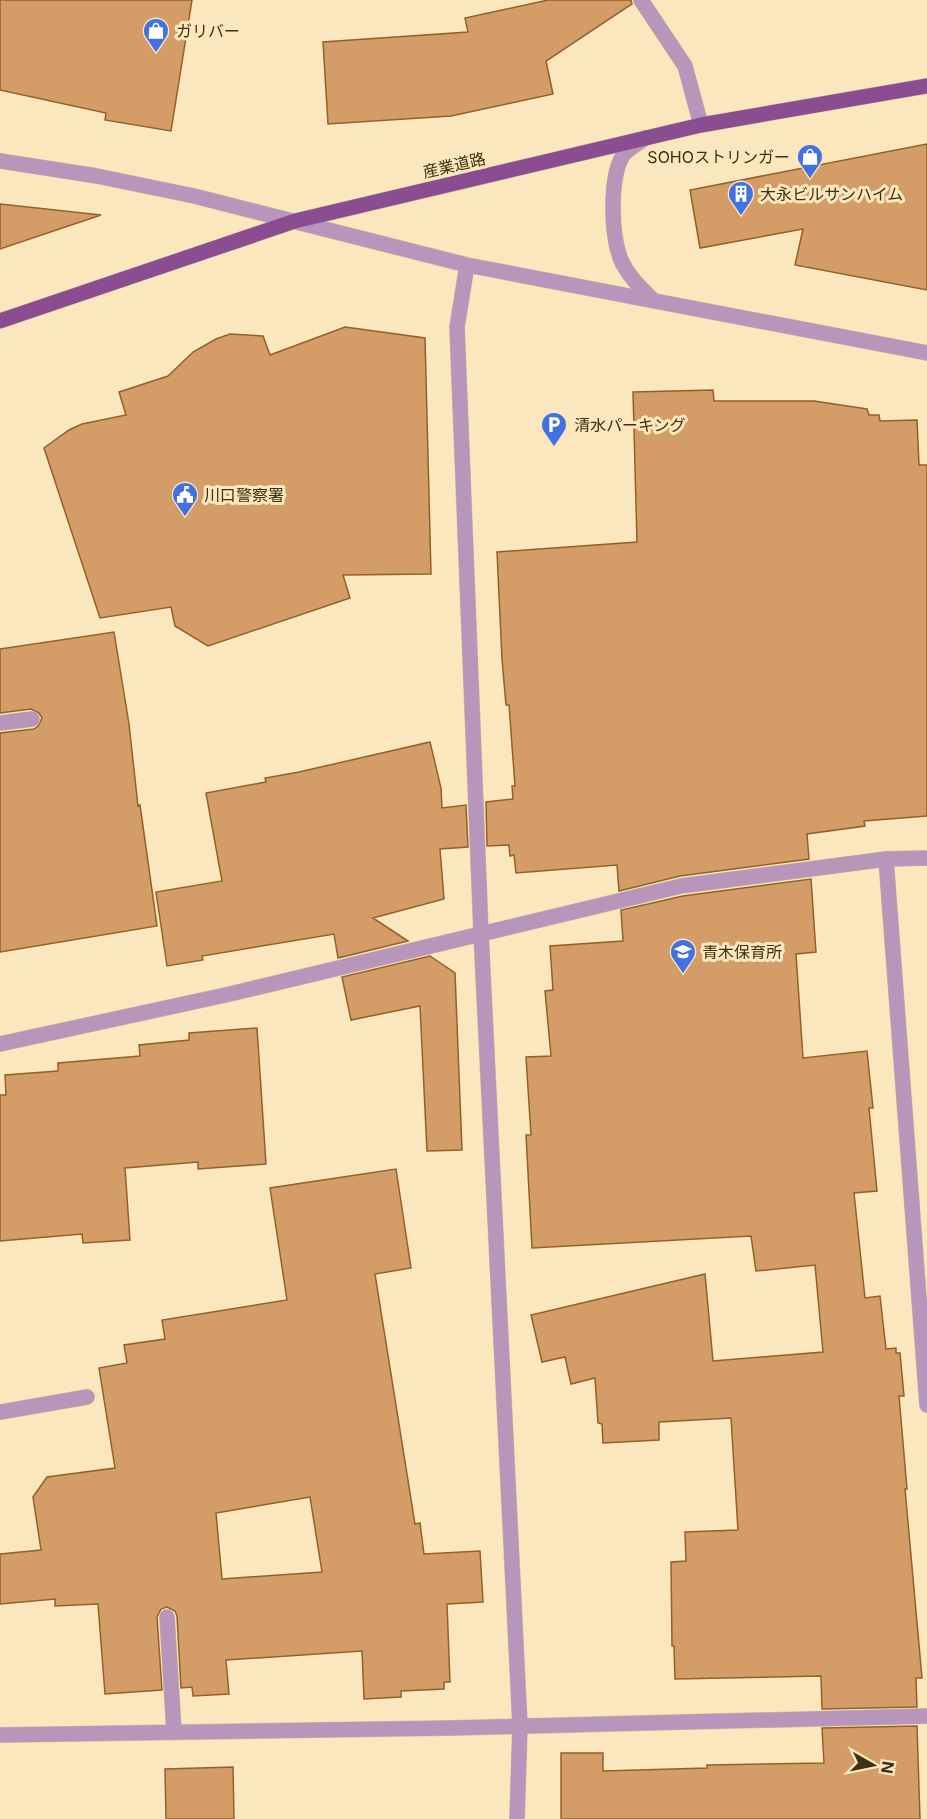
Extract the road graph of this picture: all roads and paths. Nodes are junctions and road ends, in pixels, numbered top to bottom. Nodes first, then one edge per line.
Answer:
1 (641, 0) edge
2 (927, 86) edge
3 (700, 125) junction
4 (645, 138) junction
5 (0, 161) edge
6 (295, 221) junction
7 (467, 265) junction
8 (653, 300) junction
9 (0, 321) edge
10 (927, 353) edge
11 (32, 719) dead end
12 (0, 723) edge
13 (927, 858) edge
14 (886, 859) junction
15 (481, 933) junction
16 (0, 1044) edge
17 (87, 1397) dead end
18 (927, 1405) edge
19 (0, 1412) edge
20 (166, 1617) dead end
21 (927, 1716) edge
22 (520, 1726) junction
23 (174, 1732) junction
24 (0, 1735) edge
25 (517, 1819) edge

1 - 3 street
2 - 3 main road, 産業道路
3 - 4 main road, 産業道路
4 - 6 main road, 産業道路
4 - 8 street
5 - 6 street
6 - 7 street
6 - 9 main road, 産業道路
7 - 8 street
7 - 15 street
8 - 10 street
11 - 12 street
13 - 14 street
14 - 15 street
14 - 18 street
15 - 16 street
15 - 22 street
17 - 19 street
20 - 23 street
21 - 22 street
22 - 23 street
22 - 25 street
23 - 24 street

